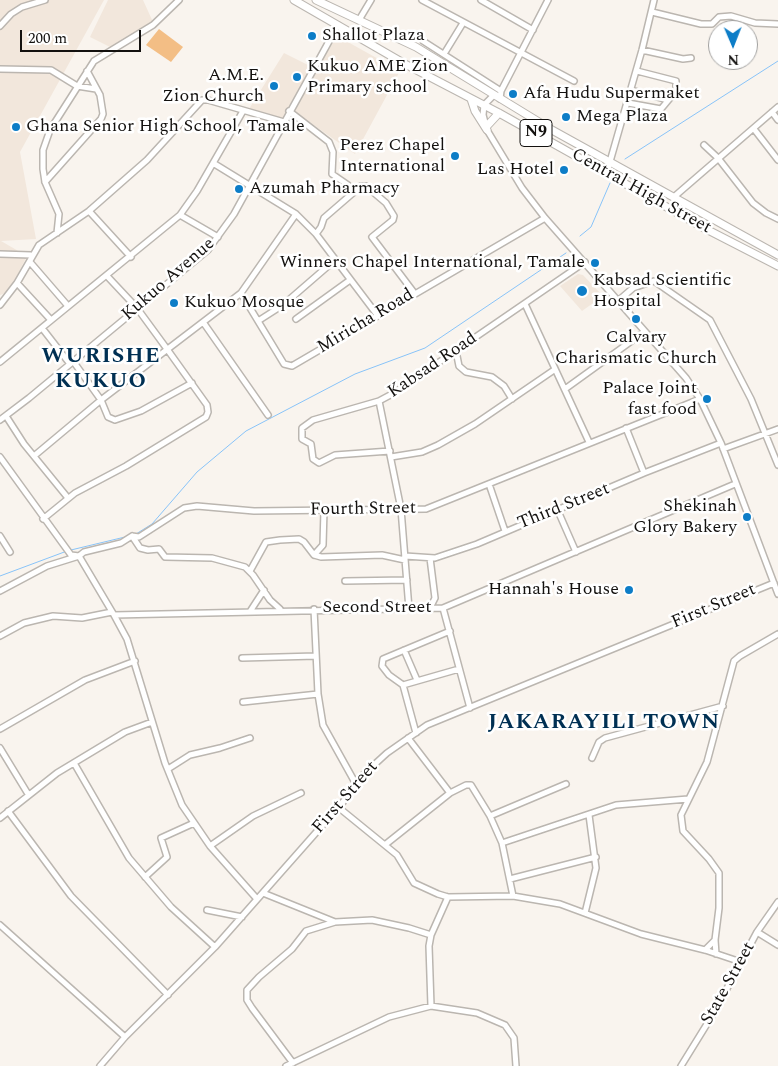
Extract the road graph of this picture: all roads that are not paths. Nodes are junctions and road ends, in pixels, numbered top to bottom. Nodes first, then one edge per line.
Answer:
1 (45, 0) edge
2 (178, 0) edge
3 (294, 0) edge
4 (316, 0) edge
5 (371, 0) edge
6 (481, 0) edge
7 (548, 0) edge
8 (654, 0) edge
9 (426, 1) edge
10 (652, 12) junction
11 (359, 20) junction
12 (463, 23) junction
13 (778, 24) edge
14 (338, 25) junction
15 (0, 26) edge
16 (533, 30) junction
17 (423, 41) dead end
18 (642, 50) junction
19 (444, 54) junction
20 (521, 54) junction
21 (691, 58) dead end
22 (0, 69) edge
23 (87, 71) junction
24 (637, 71) junction
25 (574, 81) dead end
26 (77, 86) junction
27 (477, 86) junction
28 (96, 89) junction
29 (631, 90) junction
30 (501, 91) junction
31 (469, 98) junction
32 (496, 98) junction
33 (668, 100) junction
34 (628, 103) junction
35 (484, 105) junction
36 (778, 107) edge
37 (242, 111) junction
38 (289, 111) junction
39 (772, 112) junction
40 (499, 113) junction
41 (778, 120) edge
42 (284, 122) junction
43 (486, 128) junction
44 (754, 129) junction
45 (704, 145) dead end
46 (718, 158) junction
47 (778, 160) edge
48 (213, 163) junction
49 (611, 163) junction
50 (607, 172) junction
51 (45, 182) junction
52 (250, 185) junction
53 (353, 193) junction
54 (675, 196) junction
55 (89, 211) junction
56 (296, 214) junction
57 (180, 215) junction
58 (545, 218) junction
59 (778, 219) edge
60 (57, 233) junction
61 (316, 234) junction
62 (218, 237) junction
63 (0, 254) edge
64 (31, 255) junction
65 (778, 255) edge
66 (131, 257) junction
67 (335, 260) junction
68 (30, 262) junction
69 (585, 262) junction
70 (778, 266) edge
71 (107, 276) junction
72 (350, 280) junction
73 (17, 283) junction
74 (241, 293) junction
75 (415, 294) junction
76 (618, 301) junction
77 (525, 304) junction
78 (0, 305) edge
79 (68, 306) junction
80 (137, 308) junction
81 (378, 316) junction
82 (296, 319) dead end
83 (51, 320) junction
84 (258, 321) junction
85 (203, 322) junction
86 (42, 328) junction
87 (644, 332) junction
88 (167, 349) junction
89 (456, 351) junction
90 (0, 362) edge
91 (72, 363) junction
92 (554, 370) junction
93 (192, 383) junction
94 (565, 389) junction
95 (512, 399) junction
96 (700, 399) junction
97 (101, 400) junction
98 (379, 401) junction
99 (268, 415) dead end
100 (6, 416) junction
101 (0, 420) edge
102 (626, 428) junction
103 (778, 428) edge
104 (765, 434) junction
105 (589, 442) junction
106 (721, 443) junction
107 (724, 449) junction
108 (391, 454) junction
109 (34, 456) junction
110 (0, 457) edge
111 (778, 465) edge
112 (644, 473) junction
113 (489, 484) junction
114 (735, 484) junction
115 (68, 498) junction
116 (401, 509) junction
117 (324, 510) junction
118 (558, 511) junction
119 (43, 519) junction
120 (505, 531) junction
121 (0, 536) edge
122 (132, 536) junction
123 (10, 552) dead end
124 (576, 552) junction
125 (314, 555) junction
126 (79, 556) junction
127 (405, 558) junction
128 (430, 558) junction
129 (250, 571) junction
130 (408, 580) junction
131 (345, 581) dead end
132 (774, 583) junction
133 (264, 590) junction
134 (0, 592) edge
135 (778, 594) edge
136 (430, 608) junction
137 (443, 608) junction
138 (280, 609) junction
139 (314, 609) junction
140 (409, 609) junction
141 (250, 610) junction
142 (113, 613) junction
143 (450, 631) junction
144 (778, 634) edge
145 (0, 636) edge
146 (404, 650) junction
147 (316, 656) junction
148 (242, 658) dead end
149 (134, 661) junction
150 (459, 669) junction
151 (417, 680) junction
152 (403, 685) junction
153 (318, 694) junction
154 (243, 702) dead end
155 (724, 706) junction
156 (470, 708) junction
157 (152, 722) junction
158 (0, 729) edge
159 (416, 733) junction
160 (250, 738) dead end
161 (408, 738) junction
162 (0, 748) edge
163 (592, 758) dead end
164 (74, 763) junction
165 (168, 769) junction
166 (566, 784) dead end
167 (357, 786) junction
168 (301, 793) dead end
169 (450, 793) junction
170 (28, 794) junction
171 (688, 799) junction
172 (338, 807) junction
173 (8, 811) junction
174 (589, 815) junction
175 (490, 816) junction
176 (0, 818) edge
177 (194, 823) junction
178 (502, 843) junction
179 (386, 844) junction
180 (210, 846) junction
181 (596, 857) junction
182 (145, 877) junction
183 (510, 879) junction
184 (263, 893) junction
185 (512, 896) junction
186 (448, 897) junction
187 (257, 899) junction
188 (778, 902) edge
189 (207, 910) dead end
190 (585, 913) junction
191 (242, 917) junction
192 (335, 922) junction
193 (0, 926) edge
194 (757, 932) junction
195 (431, 935) junction
196 (715, 940) junction
197 (778, 945) edge
198 (215, 947) junction
199 (705, 950) junction
200 (716, 954) junction
201 (741, 962) junction
202 (168, 995) junction
203 (431, 1006) junction
204 (125, 1037) junction
205 (293, 1063) junction
206 (100, 1066) edge
207 (286, 1066) edge
208 (516, 1066) edge
209 (681, 1066) edge

1 - 15 street
2 - 23 street
3 - 14 highway, Central High Street / N9
4 - 11 highway, Central High Street / N9
5 - 11 street
6 - 16 street
7 - 16 street
8 - 10 street
9 - 12 street
10 - 13 street
10 - 18 street
11 - 27 highway, Central High Street / N9
12 - 19 street
12 - 20 street
14 - 31 highway, Central High Street / N9
14 - 38 street, Kukuo Avenue
16 - 20 street
17 - 19 street
18 - 21 street
18 - 24 street
19 - 30 street
20 - 25 street
20 - 30 street
22 - 26 street
23 - 26 street
23 - 28 street
24 - 29 street
24 - 33 street
26 - 28 street
26 - 51 street
27 - 31 highway
27 - 32 highway, Central High Street / N9
28 - 51 street
29 - 33 street
29 - 34 street
30 - 32 street
31 - 35 highway, Central High Street / N9
31 - 43 highway
32 - 35 street
32 - 49 highway, Central High Street / N9
33 - 34 street
34 - 49 street
35 - 40 highway, Central High Street / N9
35 - 43 street
36 - 39 street
37 - 42 street
37 - 48 street
37 - 55 street
38 - 42 street, Kukuo Avenue
38 - 53 street
39 - 41 street
39 - 44 street
40 - 43 highway
40 - 50 highway, Central High Street / N9
42 - 52 street, Kukuo Avenue
43 - 58 street
44 - 46 street
44 - 47 street
45 - 46 street
46 - 54 street
46 - 59 street
48 - 52 street
48 - 57 street
49 - 50 street
49 - 54 highway, Central High Street / N9
50 - 70 highway, Central High Street / N9
51 - 60 street
52 - 56 street
52 - 62 street, Kukuo Avenue
53 - 61 street
53 - 75 street
54 - 65 highway, Central High Street / N9
55 - 60 street
55 - 66 street
56 - 61 street
56 - 74 street
57 - 62 street
57 - 66 street
58 - 69 street
58 - 75 street, Miricha Road
60 - 64 street
61 - 67 street
62 - 80 street, Kukuo Avenue
63 - 64 street
64 - 68 street
66 - 71 street
67 - 72 street
67 - 84 street
68 - 73 street
68 - 79 street
69 - 76 street
69 - 77 street, Kabsad Road
71 - 79 street
71 - 80 street
72 - 81 street
72 - 82 street
73 - 78 street
73 - 83 street
74 - 84 street, Miricha Road
74 - 85 street
75 - 81 street, Miricha Road
76 - 87 street
76 - 104 street
77 - 89 street, Kabsad Road
77 - 92 street
79 - 83 street
80 - 88 street
80 - 91 street, Kukuo Avenue
81 - 84 street, Miricha Road
83 - 86 street
85 - 88 street
85 - 99 street
86 - 90 street
86 - 91 street
87 - 94 street
87 - 96 street
88 - 93 street
88 - 97 street
89 - 95 street
89 - 98 street, Kabsad Road
91 - 97 street
91 - 100 street, Kukuo Avenue
92 - 94 street
92 - 95 street
93 - 97 street
93 - 115 street
94 - 105 street
95 - 108 street
96 - 102 street, Fourth Street
96 - 106 street
97 - 109 street
98 - 108 street, Kabsad Road
98 - 108 street
100 - 101 street, Kukuo Avenue
100 - 109 street
102 - 105 street, Fourth Street
102 - 112 street
103 - 104 street
104 - 107 street
104 - 111 street
105 - 113 street, Fourth Street
106 - 107 street
106 - 112 street, Third Street
107 - 114 street
108 - 116 street, Kabsad Road
109 - 115 street
110 - 119 street
112 - 118 street, Third Street
113 - 116 street, Fourth Street
113 - 120 street
114 - 124 street, Second Street
114 - 132 street
115 - 119 street
116 - 117 street, Fourth Street
116 - 127 street, Kabsad Road
117 - 122 street, Fourth Street
117 - 125 street
118 - 120 street, Third Street
118 - 124 street
119 - 126 street
120 - 128 street, Third Street
121 - 123 street
122 - 126 street, Fourth Street
122 - 129 street
124 - 137 street, Second Street
125 - 127 street, Third Street
125 - 129 street
126 - 134 street, Fourth Street
126 - 142 street
127 - 128 street, Third Street
127 - 130 street, Kabsad Road
128 - 136 street
129 - 133 street
130 - 131 street
130 - 140 street, Kabsad Road
132 - 135 street
132 - 156 street, First Street
133 - 138 street
133 - 141 street
136 - 137 street, Second Street
136 - 140 street, Second Street
137 - 143 street
138 - 139 street, Second Street
138 - 141 street, Second Street
139 - 140 street, Second Street
139 - 147 street
141 - 142 street, Second Street
142 - 145 street, Second Street
142 - 149 street
143 - 146 street
143 - 150 street
144 - 155 street
146 - 151 street
146 - 152 street
147 - 148 street
147 - 153 street
149 - 157 street
149 - 158 street
150 - 151 street
150 - 156 street
151 - 152 street
152 - 159 street
153 - 154 street
153 - 167 street
155 - 163 street
155 - 171 street
156 - 159 street, First Street
157 - 164 street
157 - 165 street
159 - 161 street, First Street
160 - 165 street
161 - 167 street, First Street
161 - 169 street
162 - 170 street
164 - 170 street
164 - 182 street
165 - 177 street
166 - 175 street
167 - 172 street, First Street
168 - 180 street
169 - 175 street
169 - 179 street
170 - 173 street
171 - 174 street
171 - 196 street
172 - 179 street
172 - 184 street, First Street
173 - 176 street
173 - 202 street
174 - 178 street
174 - 181 street
175 - 178 street
177 - 180 street
177 - 182 street
178 - 183 street
179 - 186 street
180 - 187 street
181 - 183 street
181 - 190 street
182 - 198 street
183 - 185 street
184 - 187 street, First Street
184 - 192 street
185 - 186 street
185 - 190 street
186 - 195 street
187 - 191 street, First Street
188 - 194 street, State Street
189 - 191 street
190 - 199 street
191 - 198 street, First Street
192 - 195 street
192 - 205 street
193 - 204 street
194 - 197 street
194 - 201 street, State Street
195 - 203 street
196 - 199 street
196 - 200 street
198 - 202 street, First Street
199 - 200 street
200 - 201 street
201 - 209 street, State Street
202 - 204 street, First Street
203 - 205 street
203 - 208 street
204 - 206 street, First Street
205 - 207 street

